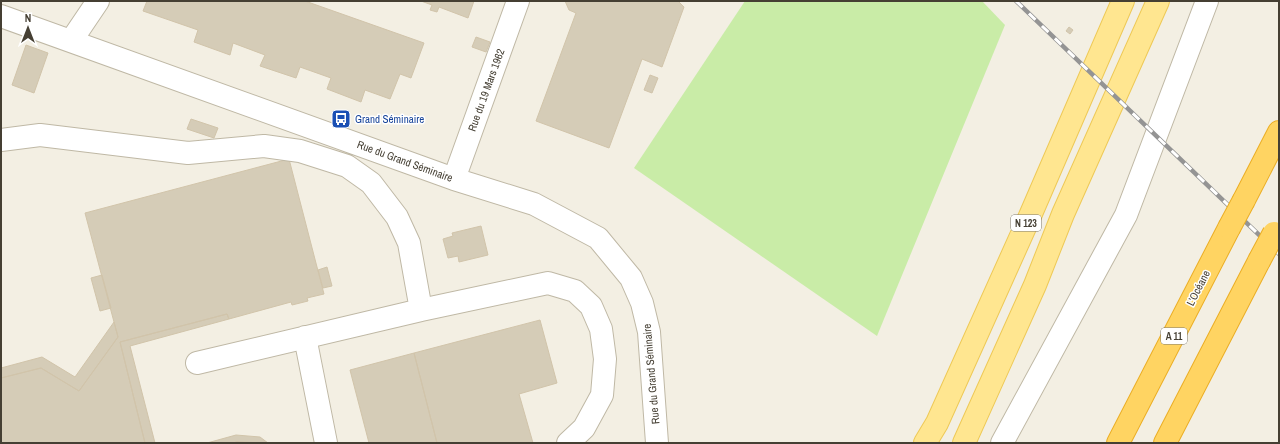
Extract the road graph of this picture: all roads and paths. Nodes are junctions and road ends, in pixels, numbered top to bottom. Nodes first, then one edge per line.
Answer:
1 (98, 1) edge
2 (518, 1) edge
3 (1123, 1) edge
4 (1158, 1) edge
5 (1207, 1) edge
6 (3, 23) edge
7 (72, 41) junction
8 (1279, 132) edge
9 (1, 140) edge
10 (454, 179) junction
11 (1276, 228) edge
12 (421, 310) junction
13 (304, 338) junction
14 (197, 362) dead end
15 (326, 443) edge
16 (568, 443) edge
17 (657, 443) edge
18 (925, 443) edge
19 (964, 443) edge
20 (1002, 443) edge
21 (1118, 443) edge
22 (1164, 443) edge

1 - 7 street
2 - 10 street, Rue du 19 Mars 1962
3 - 18 main road, N 123
4 - 19 main road, N 123
5 - 20 street
6 - 7 street, Rue du Grand Séminaire
7 - 10 street, Rue du Grand Séminaire
8 - 21 highway, L’Océane / A 11, bridge
9 - 12 street
10 - 17 street, Rue du Grand Séminaire
11 - 22 highway, bridge
12 - 13 street
12 - 16 street
13 - 14 street
13 - 15 street

